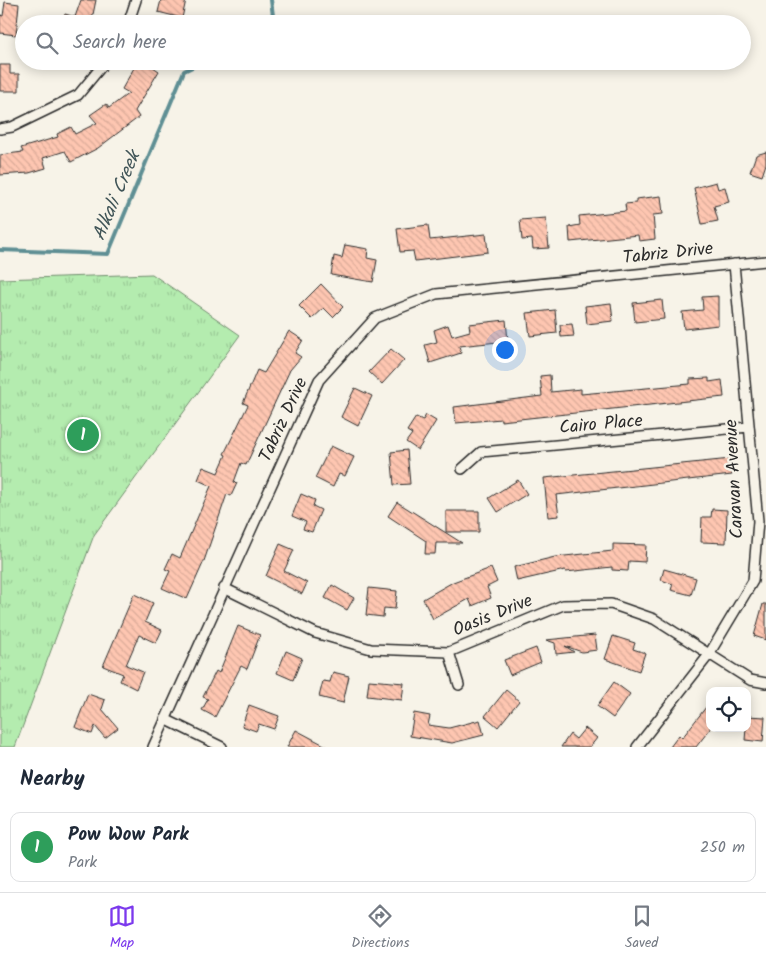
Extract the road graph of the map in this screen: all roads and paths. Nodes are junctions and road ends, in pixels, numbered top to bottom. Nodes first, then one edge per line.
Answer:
1 (136, 0) edge
2 (131, 15) edge
3 (99, 70) edge
4 (0, 129) edge
5 (766, 261) edge
6 (734, 264) junction
7 (749, 427) junction
8 (462, 469) dead end
9 (224, 588) junction
10 (449, 652) junction
11 (709, 654) junction
12 (766, 683) edge
13 (459, 685) dead end
14 (165, 719) junction
15 (153, 747) edge
16 (222, 747) edge
17 (637, 747) edge

1 - 2 street
3 - 4 street
5 - 6 street, Tabriz Drive
6 - 7 street, Caravan Avenue
6 - 9 street, Tabriz Drive
7 - 8 street, Cairo Place
7 - 11 street, Caravan Avenue
9 - 10 street, Oasis Drive
9 - 14 street, Tabriz Drive
10 - 11 street, Oasis Drive
10 - 13 street
11 - 12 street, Oasis Drive
11 - 17 street, Caravan Avenue
14 - 15 street, Tabriz Drive
14 - 16 street

